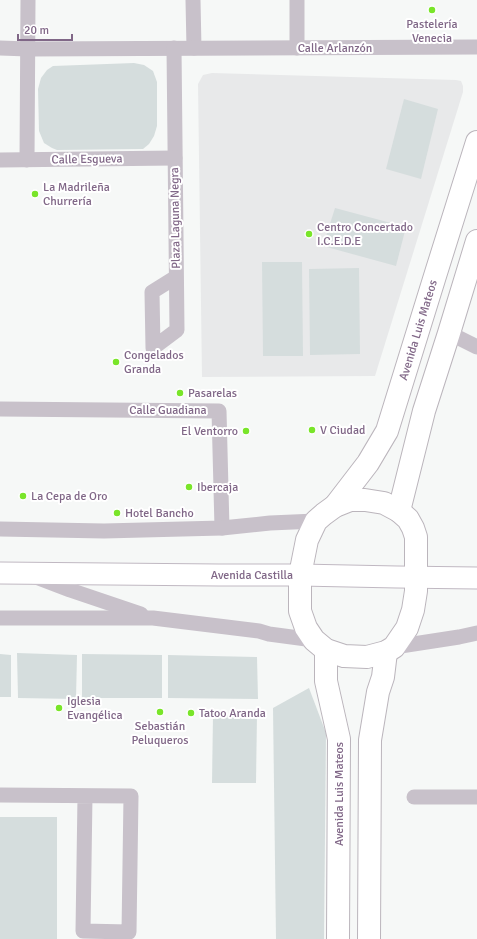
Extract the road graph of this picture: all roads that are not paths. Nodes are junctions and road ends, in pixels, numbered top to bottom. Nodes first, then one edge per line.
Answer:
1 (28, 0) edge
2 (193, 0) edge
3 (297, 0) edge
4 (477, 47) edge
5 (0, 48) edge
6 (174, 48) junction
7 (194, 48) junction
8 (297, 48) junction
9 (28, 49) junction
10 (477, 142) edge
11 (174, 158) junction
12 (0, 160) edge
13 (27, 160) junction
14 (477, 241) edge
15 (176, 278) dead end
16 (449, 333) junction
17 (477, 347) edge
18 (0, 409) edge
19 (335, 506) junction
20 (399, 510) junction
21 (316, 521) junction
22 (222, 528) junction
23 (0, 529) edge
24 (0, 573) edge
25 (27, 574) junction
26 (300, 575) junction
27 (416, 577) junction
28 (477, 578) edge
29 (0, 618) edge
30 (152, 618) junction
31 (477, 633) edge
32 (320, 645) junction
33 (390, 649) junction
34 (0, 795) edge
35 (85, 796) junction
36 (414, 797) dead end
37 (477, 798) edge
38 (338, 939) edge
39 (369, 939) edge

1 - 9 street
2 - 7 street
3 - 8 street
4 - 8 street, Calle Arlanzón
5 - 9 street, Calle Arlanzón
6 - 7 street, Calle Arlanzón
6 - 9 street, Calle Arlanzón
6 - 11 street, Plaza Laguna Negra
7 - 8 street, Calle Arlanzón
9 - 13 street
10 - 19 highway, Avenida Luis Mateos
11 - 13 street, Calle Esgueva
11 - 15 street, Plaza Laguna Negra
12 - 13 street, Calle Esgueva
14 - 16 highway
16 - 17 street
16 - 20 highway
18 - 22 street, Calle Guadiana
19 - 20 highway
19 - 21 highway
20 - 27 highway
21 - 22 street
21 - 26 highway
22 - 23 street
24 - 25 street, Avenida Castilla
25 - 26 street, Avenida Castilla
25 - 30 street, Avenida Castilla
26 - 27 street, Avenida Castilla
26 - 32 highway
27 - 28 street, Avenida Castilla
27 - 33 highway
29 - 30 street, Avenida Castilla
30 - 32 street, Avenida Castilla
31 - 33 street
32 - 33 highway
32 - 38 highway, Avenida Luis Mateos
33 - 39 highway
34 - 35 street
35 - 35 street
36 - 37 street

